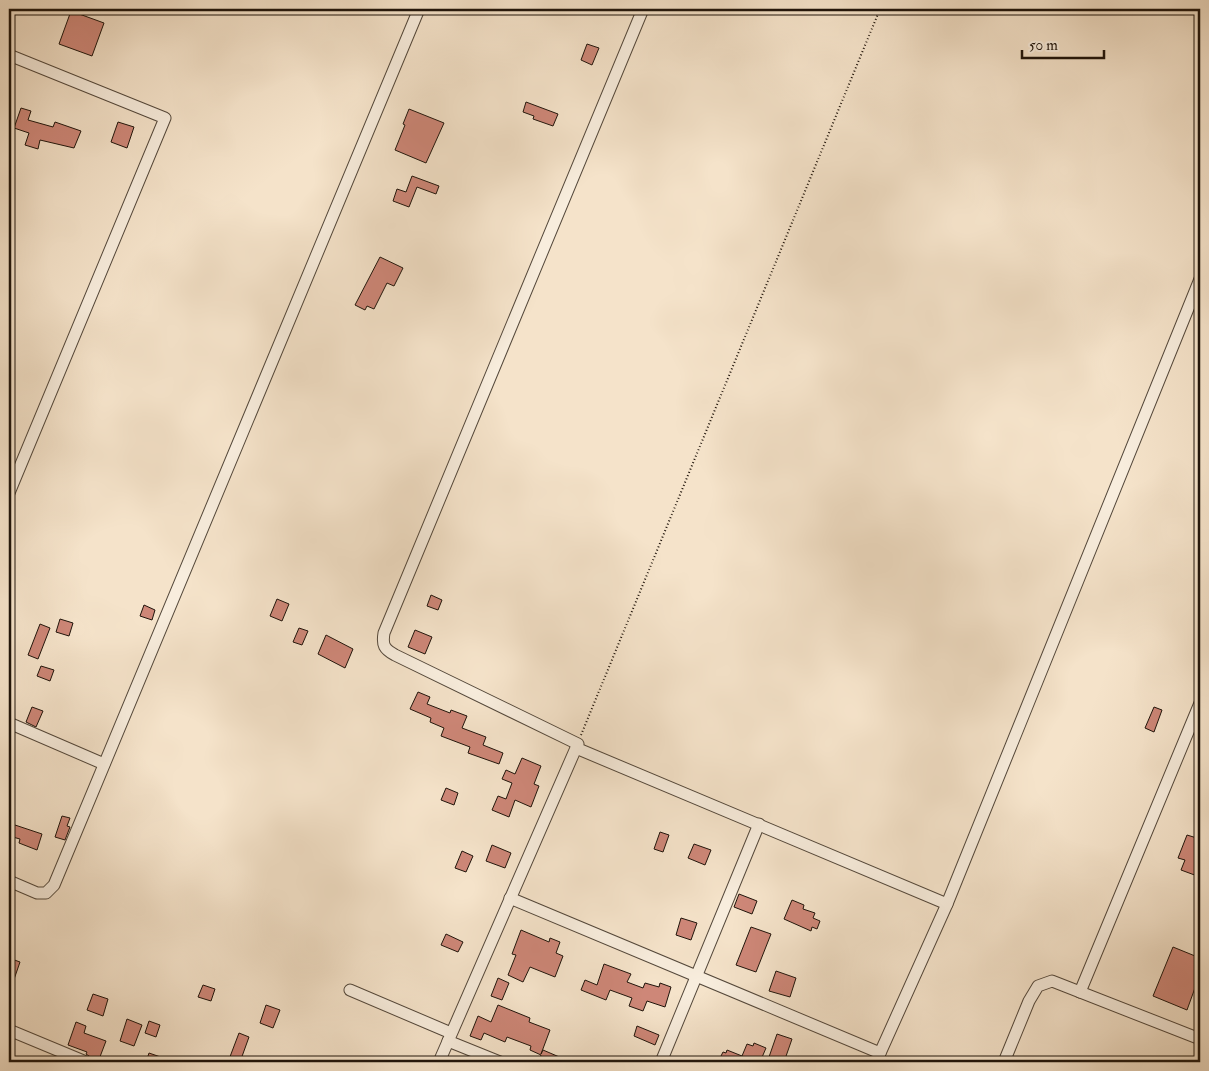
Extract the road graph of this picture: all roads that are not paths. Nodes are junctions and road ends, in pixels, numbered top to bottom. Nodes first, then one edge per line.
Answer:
1 (418, 9) edge
2 (643, 9) edge
3 (9, 55) edge
4 (1200, 279) edge
5 (9, 493) edge
6 (1200, 703) edge
7 (9, 723) edge
8 (578, 744) road end
9 (104, 764) junction
10 (759, 824) junction
11 (9, 881) edge
12 (510, 898) junction
13 (947, 904) junction
14 (697, 976) junction
15 (350, 990) dead end
16 (1080, 992) junction
17 (9, 1031) edge
18 (449, 1037) junction
19 (1200, 1039) edge
20 (878, 1058) edge
21 (86, 1062) edge
22 (438, 1062) edge
23 (500, 1062) edge
24 (661, 1062) edge
25 (1004, 1062) edge

1 - 9 street
2 - 8 street
3 - 5 street
4 - 13 street
6 - 16 street
7 - 9 street
9 - 11 street
10 - 12 street
10 - 13 street
10 - 14 street
12 - 14 street
12 - 18 street
13 - 20 street
14 - 20 street
14 - 24 street
15 - 18 street
16 - 19 street
16 - 25 street
17 - 21 street
18 - 22 street
18 - 23 street

